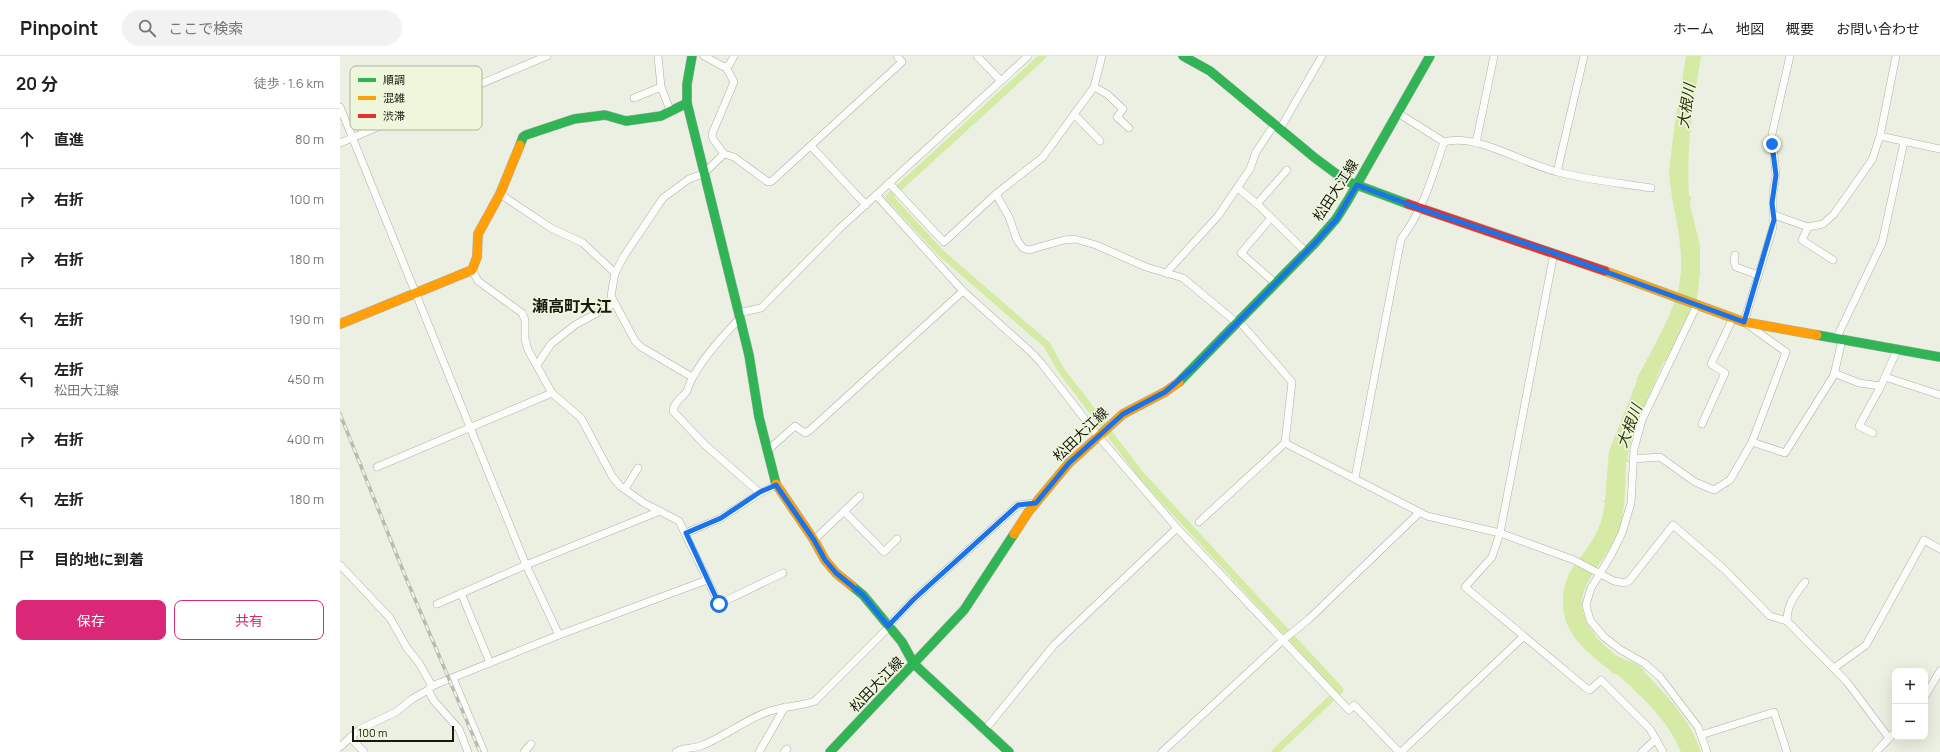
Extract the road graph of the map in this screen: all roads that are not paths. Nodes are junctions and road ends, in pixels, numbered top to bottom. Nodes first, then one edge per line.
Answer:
1 (547, 56) edge
2 (658, 56) edge
3 (692, 56) edge
4 (704, 56) edge
5 (734, 56) edge
6 (897, 56) edge
7 (977, 56) edge
8 (1028, 56) edge
9 (1102, 56) edge
10 (1183, 56) edge
11 (1322, 56) edge
12 (1430, 56) edge
13 (1494, 56) edge
14 (1584, 56) edge
15 (1790, 56) edge
16 (1896, 56) edge
17 (726, 67) junction
18 (1001, 81) junction
19 (482, 83) edge
20 (661, 86) junction
21 (1094, 87) junction
22 (634, 98) dead end
23 (687, 103) junction
24 (340, 107) edge
25 (670, 110) junction
26 (1398, 113) junction
27 (1074, 114) junction
28 (1277, 127) junction
29 (1130, 128) dead end
30 (369, 130) edge
31 (1880, 136) junction
32 (352, 137) junction
33 (1100, 141) dead end
34 (1444, 142) junction
35 (1904, 142) junction
36 (340, 143) edge
37 (1476, 143) junction
38 (811, 146) junction
39 (1940, 149) edge
40 (724, 154) junction
41 (1287, 170) dead end
42 (1557, 172) junction
43 (703, 174) junction
44 (889, 183) junction
45 (1357, 185) junction
46 (1238, 188) junction
47 (1651, 188) dead end
48 (500, 194) junction
49 (996, 194) junction
50 (876, 195) junction
51 (1257, 204) junction
52 (866, 205) junction
53 (1421, 209) junction
54 (1774, 215) junction
55 (1271, 218) junction
56 (1808, 227) junction
57 (1306, 252) junction
58 (1554, 253) junction
59 (1735, 255) dead end
60 (1833, 260) dead end
61 (472, 270) junction
62 (615, 273) junction
63 (1166, 273) junction
64 (1758, 275) junction
65 (1275, 283) junction
66 (962, 292) junction
67 (417, 294) junction
68 (615, 303) junction
69 (1697, 305) junction
70 (739, 316) junction
71 (1733, 318) junction
72 (1238, 322) junction
73 (1744, 322) junction
74 (340, 324) edge
75 (1839, 339) junction
76 (1897, 350) junction
77 (1940, 358) edge
78 (537, 365) junction
79 (1834, 373) junction
80 (692, 377) junction
81 (1885, 378) junction
82 (1881, 386) junction
83 (552, 393) junction
84 (1940, 395) edge
85 (1702, 424) dead end
86 (470, 427) junction
87 (1873, 433) dead end
88 (1099, 435) junction
89 (1752, 442) junction
90 (1285, 444) junction
91 (768, 450) junction
92 (1633, 459) junction
93 (377, 467) dead end
94 (638, 468) dead end
95 (1355, 478) junction
96 (776, 485) junction
97 (624, 489) junction
98 (760, 492) junction
99 (860, 496) dead end
100 (1036, 503) junction
101 (660, 511) junction
102 (844, 511) junction
103 (1419, 513) junction
104 (1199, 522) dead end
105 (1177, 528) junction
106 (686, 533) junction
107 (1500, 533) junction
108 (814, 540) junction
109 (897, 540) dead end
110 (1940, 549) edge
111 (340, 565) edge
112 (526, 565) junction
113 (783, 573) dead end
114 (1598, 573) junction
115 (707, 580) junction
116 (1805, 582) dead end
117 (461, 594) junction
118 (438, 604) dead end
119 (1787, 621) junction
120 (889, 626) junction
121 (559, 636) junction
122 (1523, 637) junction
123 (1283, 640) junction
124 (490, 663) junction
125 (914, 664) junction
126 (1834, 668) junction
127 (1940, 671) edge
128 (453, 678) junction
129 (430, 688) junction
130 (1928, 691) edge
131 (785, 707) junction
132 (984, 731) junction
133 (1892, 735) edge
134 (1701, 736) junction
135 (350, 737) junction
136 (1889, 738) junction
137 (1656, 739) junction
138 (531, 744) dead end
139 (340, 747) edge
140 (364, 752) edge
141 (468, 752) edge
142 (484, 752) edge
143 (524, 752) edge
144 (676, 752) edge
145 (759, 752) edge
146 (830, 752) edge
147 (1009, 752) edge
148 (1162, 752) edge
149 (1400, 752) edge
150 (1642, 752) edge
151 (1663, 752) edge
152 (1707, 752) edge
153 (1787, 752) edge
154 (1876, 752) edge

1 - 19 street
2 - 20 street
3 - 23 street
4 - 17 street
5 - 17 street
6 - 38 street
7 - 18 street
8 - 18 street
9 - 21 street
10 - 28 street
11 - 28 street
12 - 26 street, 松田大江線
13 - 37 street
14 - 42 street
15 - 54 street
16 - 31 street
17 - 40 street
18 - 44 street
20 - 22 street
20 - 25 street
21 - 27 street
21 - 29 street
23 - 25 street
23 - 43 street
24 - 32 street
25 - 48 street
26 - 34 street
26 - 45 street, 松田大江線
27 - 33 street
27 - 49 street
28 - 45 street
28 - 46 street
30 - 32 street
31 - 35 street
31 - 56 street
32 - 36 street
32 - 67 street
34 - 37 street
34 - 53 street
35 - 39 street
35 - 75 street
37 - 42 street
38 - 40 street
38 - 52 street
40 - 43 street
41 - 51 street
42 - 47 street
43 - 62 street
43 - 70 street
44 - 49 street
44 - 50 street
45 - 53 street
45 - 57 street, 松田大江線
46 - 51 street
46 - 63 street
48 - 61 street
48 - 62 street
49 - 63 street
50 - 52 street
50 - 66 street
51 - 55 street
52 - 70 street
53 - 58 street
53 - 95 street
54 - 56 street
54 - 64 street
55 - 57 street
55 - 65 street
56 - 60 street
57 - 65 street, 松田大江線
58 - 69 street
58 - 107 street
59 - 64 street
61 - 67 street
61 - 78 street
62 - 68 street
63 - 72 street
64 - 73 street
65 - 72 street, 松田大江線
66 - 88 street
66 - 91 street
67 - 74 street
67 - 86 street
68 - 78 street
68 - 80 street
69 - 71 street
69 - 92 street
70 - 80 street
70 - 91 street
71 - 73 street
71 - 85 street
72 - 88 street, 松田大江線
72 - 90 street
73 - 75 street
73 - 89 street
75 - 76 street
75 - 79 street
76 - 77 street
76 - 81 street
78 - 83 street
79 - 82 street
79 - 89 street
80 - 98 street
81 - 82 street
81 - 84 street
82 - 87 street
83 - 86 street
83 - 97 street
86 - 93 street
86 - 112 street
88 - 100 street, 松田大江線
88 - 105 street
89 - 92 street
90 - 95 street
90 - 104 street
91 - 96 street
92 - 114 street
94 - 97 street
95 - 103 street
96 - 98 street
96 - 108 street
97 - 101 street
98 - 106 street
99 - 102 street
100 - 120 street
100 - 125 street, 松田大江線
101 - 106 street
101 - 112 street
102 - 108 street
102 - 109 street
103 - 107 street
103 - 123 street
105 - 123 street
105 - 132 street
106 - 115 street
107 - 114 street
107 - 122 street
108 - 120 street
110 - 126 street
111 - 129 street
112 - 117 street
112 - 121 street
113 - 115 street
114 - 119 street
114 - 134 street
115 - 121 street
116 - 119 street
117 - 118 street
117 - 124 street
119 - 126 street
120 - 125 street
120 - 131 street
121 - 124 street
122 - 137 street
122 - 149 street
123 - 148 street
123 - 149 street
124 - 128 street
125 - 132 street
125 - 146 street, 松田大江線
126 - 136 street
127 - 130 street
128 - 129 street
128 - 142 street
129 - 135 street
129 - 141 street
131 - 144 street
131 - 145 street
132 - 147 street
133 - 136 street
134 - 152 street
134 - 153 street
135 - 139 street
135 - 140 street
136 - 154 street
137 - 150 street
137 - 151 street
138 - 143 street

